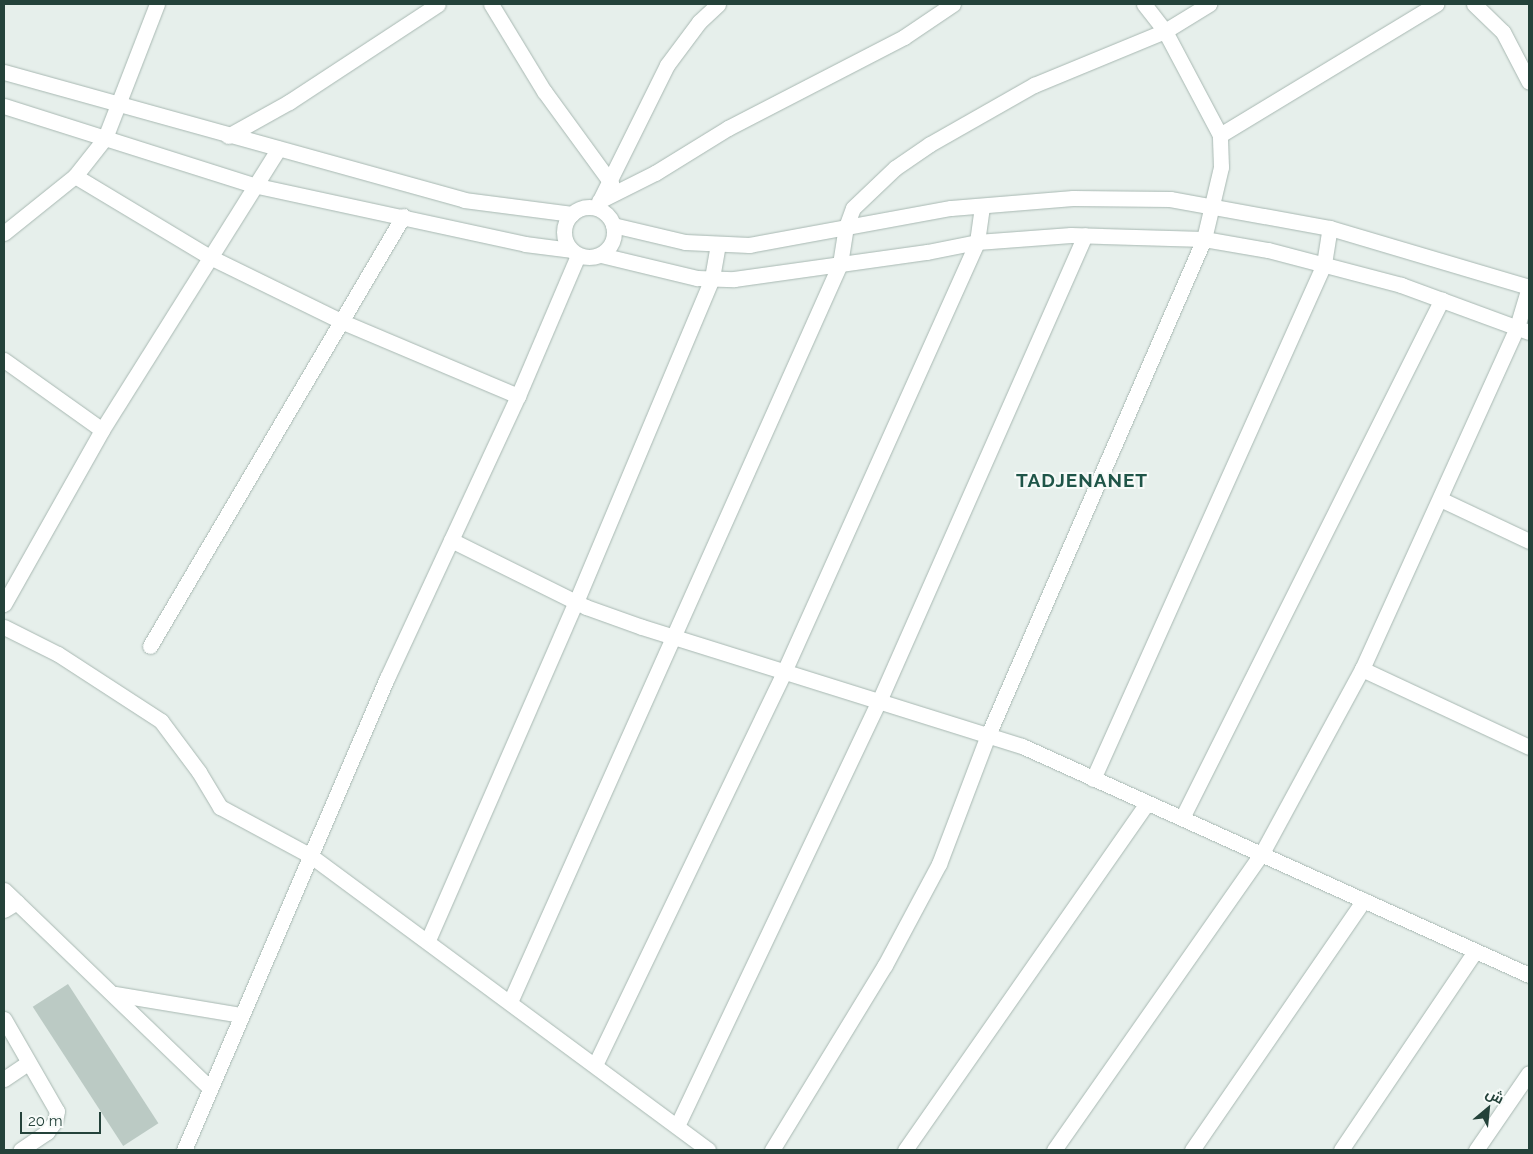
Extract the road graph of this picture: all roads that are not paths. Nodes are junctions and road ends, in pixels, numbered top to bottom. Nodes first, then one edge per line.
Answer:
1 (157, 4) edge
2 (438, 4) edge
3 (491, 4) edge
4 (718, 4) edge
5 (953, 4) edge
6 (1144, 4) edge
7 (1209, 4) edge
8 (1436, 4) edge
9 (1474, 4) edge
10 (1165, 31) junction
11 (4, 72) edge
12 (1529, 82) edge
13 (117, 105) junction
14 (4, 106) edge
15 (1220, 134) junction
16 (228, 136) junction
17 (104, 138) junction
18 (278, 149) junction
19 (75, 176) junction
20 (611, 183) junction
21 (253, 184) junction
22 (597, 205) junction
23 (982, 206) junction
24 (1212, 206) junction
25 (572, 214) junction
26 (403, 216) junction
27 (613, 225) junction
28 (846, 227) junction
29 (1330, 228) junction
30 (4, 233) edge
31 (1085, 235) junction
32 (1204, 239) junction
33 (977, 242) junction
34 (718, 245) junction
35 (575, 252) junction
36 (601, 255) junction
37 (208, 256) junction
38 (840, 264) junction
39 (1324, 264) junction
40 (712, 278) junction
41 (1529, 287) edge
42 (1442, 299) junction
43 (343, 322) junction
44 (1523, 329) edge
45 (4, 360) edge
46 (518, 396) junction
47 (102, 430) junction
48 (1440, 499) junction
49 (451, 540) junction
50 (1529, 541) edge
51 (576, 602) junction
52 (4, 604) edge
53 (4, 627) edge
54 (672, 637) junction
55 (150, 646) dead end
56 (1362, 669) junction
57 (783, 674) junction
58 (880, 699) junction
59 (988, 736) junction
60 (1529, 747) edge
61 (1093, 779) junction
62 (1147, 804) junction
63 (1182, 818) junction
64 (1262, 853) junction
65 (311, 856) junction
66 (4, 890) edge
67 (1364, 900) junction
68 (17, 902) junction
69 (4, 910) edge
70 (428, 940) junction
71 (1475, 951) junction
72 (1529, 975) edge
73 (115, 994) junction
74 (510, 1002) junction
75 (240, 1015) junction
76 (4, 1019) edge
77 (28, 1063) junction
78 (595, 1066) junction
79 (1529, 1073) edge
80 (4, 1079) edge
81 (209, 1087) junction
82 (677, 1126) junction
83 (20, 1150) edge
84 (184, 1150) edge
85 (708, 1150) edge
86 (772, 1150) edge
87 (905, 1150) edge
88 (1054, 1150) edge
89 (1192, 1150) edge
90 (1341, 1150) edge
91 (1476, 1150) edge

1 - 13 street
2 - 16 street
3 - 20 street
4 - 20 street
5 - 22 street
6 - 10 street
7 - 10 street
8 - 15 street
9 - 12 street
10 - 15 street
10 - 28 street
11 - 13 street
13 - 16 street
13 - 17 street
14 - 17 street
15 - 24 street
16 - 18 street
17 - 19 street
17 - 21 street
18 - 21 street
18 - 25 street
19 - 30 street
19 - 37 street
20 - 22 street
21 - 26 street
21 - 37 street
22 - 25 street
22 - 27 street
23 - 24 street
23 - 28 street
23 - 33 street
24 - 29 street
24 - 32 street
25 - 35 street
26 - 35 street
26 - 43 street
27 - 34 street
27 - 36 street
28 - 34 street
28 - 38 street
29 - 39 street
29 - 41 street
31 - 32 street
31 - 33 street
31 - 58 street
32 - 39 street
32 - 59 street
33 - 38 street
33 - 57 street
34 - 40 street
35 - 36 street
35 - 46 street
36 - 40 street
37 - 43 street
37 - 47 street
38 - 40 street
38 - 54 street
39 - 42 street
39 - 61 street
40 - 51 street
41 - 44 street
42 - 44 street
42 - 63 street
43 - 46 street
43 - 55 street
44 - 48 street
45 - 47 street
46 - 49 street
47 - 52 street
48 - 50 street
48 - 56 street
49 - 51 street
49 - 65 street
51 - 54 street
51 - 70 street
53 - 65 street
54 - 57 street
54 - 74 street
56 - 60 street
56 - 64 street
57 - 58 street
57 - 78 street
58 - 59 street
58 - 82 street
59 - 61 street
59 - 86 street
61 - 62 street
62 - 63 street
62 - 87 street
63 - 64 street
64 - 67 street
64 - 88 street
65 - 70 street
65 - 75 street
66 - 68 street
67 - 71 street
67 - 89 street
68 - 69 street
68 - 73 street
70 - 74 street
71 - 72 street
71 - 90 street
73 - 75 street
73 - 81 street
74 - 78 street
75 - 81 street
76 - 77 street
77 - 80 street
77 - 83 street
78 - 82 street
79 - 91 street
81 - 84 street
82 - 85 street

